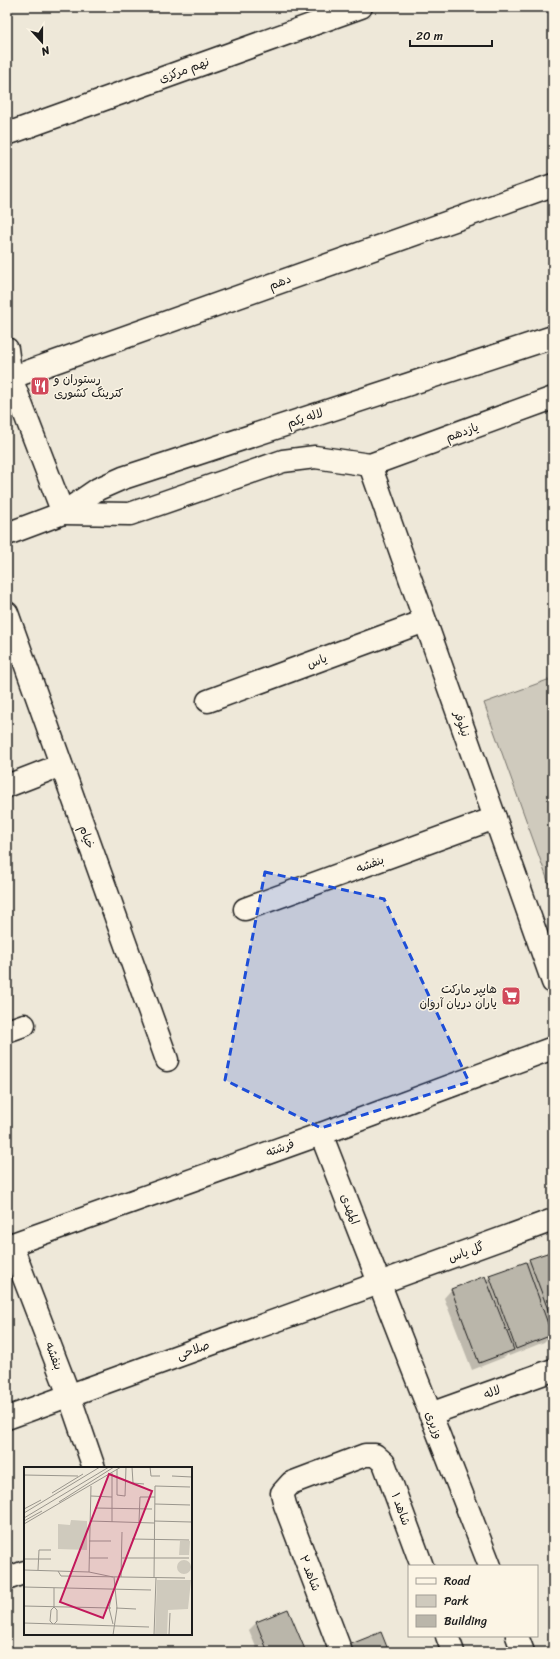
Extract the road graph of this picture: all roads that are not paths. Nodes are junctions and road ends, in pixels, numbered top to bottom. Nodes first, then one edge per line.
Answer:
1 (361, 7) edge
2 (7, 134) edge
3 (553, 185) edge
4 (553, 337) edge
5 (7, 349) edge
6 (8, 376) edge
7 (553, 398) edge
8 (370, 465) junction
9 (63, 513) junction
10 (7, 534) edge
11 (7, 613) edge
12 (425, 621) junction
13 (208, 701) dead end
14 (61, 765) junction
15 (7, 786) edge
16 (495, 818) junction
17 (245, 909) dead end
18 (553, 982) edge
19 (553, 1048) edge
20 (167, 1060) dead end
21 (321, 1134) junction
22 (553, 1220) edge
23 (9, 1245) edge
24 (379, 1283) junction
25 (553, 1370) edge
26 (69, 1395) junction
27 (430, 1414) junction
28 (7, 1418) edge
29 (94, 1467) edge
30 (282, 1493) joint
31 (422, 1565) edge
32 (490, 1565) edge
33 (24, 1572) edge
34 (7, 1579) edge
35 (447, 1637) edge
36 (517, 1637) edge
37 (341, 1652) edge
38 (453, 1652) edge
39 (523, 1652) edge

1 - 2 street, نهم مرکزی
3 - 6 street, دهم
4 - 9 street, لاله یکم
5 - 6 street
6 - 9 street
7 - 8 street, یازدهم
8 - 9 street, لاله یکم
8 - 12 street, نیلوفر
9 - 10 street, لاله یکم
11 - 14 street, خیام
12 - 13 street, یاس
12 - 16 street, نیلوفر
14 - 15 street
14 - 20 street, خیام
16 - 17 street, بنفشه
16 - 18 street, نیلوفر
19 - 21 street, فرشته
21 - 23 street, فرشته
21 - 24 street, المهدی
22 - 24 street, گل یاس
23 - 26 street, بنفشه
24 - 26 street, صلاحی
24 - 27 street, وزیری
25 - 27 street, لاله
26 - 28 street, صلاحی
26 - 29 street, بنفشه
27 - 32 street, وزیری
30 - 31 street, شاهد ۱
30 - 37 street, شاهد ۲
33 - 34 street
35 - 38 street
36 - 39 street

